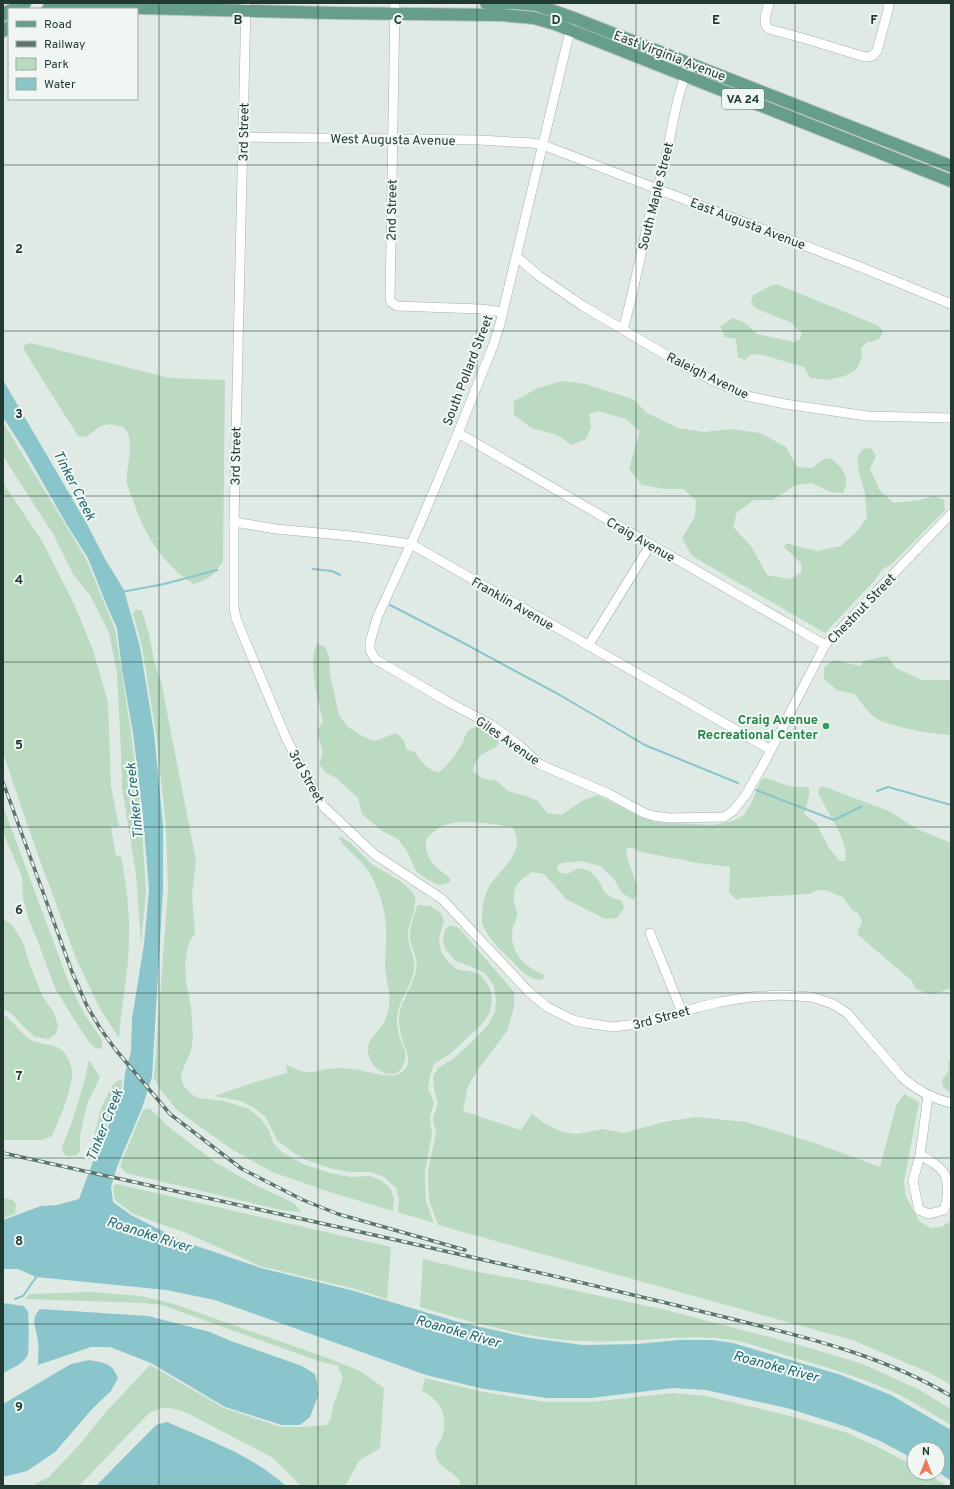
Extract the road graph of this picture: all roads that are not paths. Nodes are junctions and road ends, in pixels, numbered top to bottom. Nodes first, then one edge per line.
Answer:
1 (25, 3) edge
2 (486, 3) edge
3 (512, 3) edge
4 (515, 3) edge
5 (769, 3) edge
6 (537, 4) edge
7 (113, 5) edge
8 (888, 5) edge
9 (246, 7) edge
10 (15, 8) edge
11 (54, 8) edge
12 (395, 9) edge
13 (534, 18) junction
14 (576, 19) junction
15 (570, 31) junction
16 (690, 64) junction
17 (685, 76) junction
18 (243, 137) junction
19 (392, 139) junction
20 (543, 145) junction
21 (951, 166) edge
22 (951, 181) edge
23 (658, 188) junction
24 (517, 257) junction
25 (951, 304) edge
26 (503, 312) junction
27 (623, 329) junction
28 (951, 418) edge
29 (458, 433) junction
30 (951, 514) edge
31 (234, 522) junction
32 (411, 544) junction
33 (651, 544) junction
34 (825, 645) junction
35 (588, 646) junction
36 (370, 650) joint
37 (771, 750) junction
38 (633, 807) joint
39 (650, 933) dead end
40 (682, 1012) junction
41 (928, 1096) junction
42 (951, 1103) edge
43 (920, 1155) junction

1 - 10 main road
2 - 3 main road
4 - 6 main road, VA 24
5 - 8 street
6 - 13 main road
6 - 14 main road, East Virginia Avenue / VA 24
7 - 9 main road, VA 24
7 - 11 main road, VA 24
9 - 12 main road, VA 24
9 - 18 street, 3rd Street
12 - 13 main road, VA 24
12 - 19 street, 2nd Street
13 - 15 main road, East Virginia Avenue / VA 24
14 - 15 street, South Pollard Street
14 - 16 main road, East Virginia Avenue / VA 24
15 - 17 main road, East Virginia Avenue / VA 24
15 - 20 street, South Pollard Street
16 - 17 street, South Maple Street
16 - 21 main road, East Virginia Avenue / VA 24
17 - 22 main road, East Virginia Avenue / VA 24
17 - 23 street, South Maple Street
18 - 19 street, West Augusta Avenue
18 - 31 street, 3rd Street
19 - 20 street, West Augusta Avenue
19 - 26 street, 2nd Street
20 - 23 street, East Augusta Avenue
20 - 24 street, South Pollard Street
23 - 25 street, East Augusta Avenue
23 - 27 street, South Maple Street
24 - 26 street, South Pollard Street
24 - 27 street, Raleigh Avenue
26 - 29 street, South Pollard Street
27 - 28 street, Raleigh Avenue
29 - 32 street, South Pollard Street
29 - 33 street, Craig Avenue
30 - 34 street, Chestnut Street
31 - 32 street, Franklin Avenue
31 - 40 street, 3rd Street
32 - 35 street, Franklin Avenue
32 - 36 street, South Pollard Street
33 - 34 street, Craig Avenue
33 - 35 street
34 - 37 street, Chestnut Street
35 - 37 street, Franklin Avenue
36 - 38 street, Giles Avenue
37 - 38 street, Chestnut Street
39 - 40 street
40 - 41 street, 3rd Street
41 - 42 street, 3rd Street
41 - 43 street
43 - 43 street

